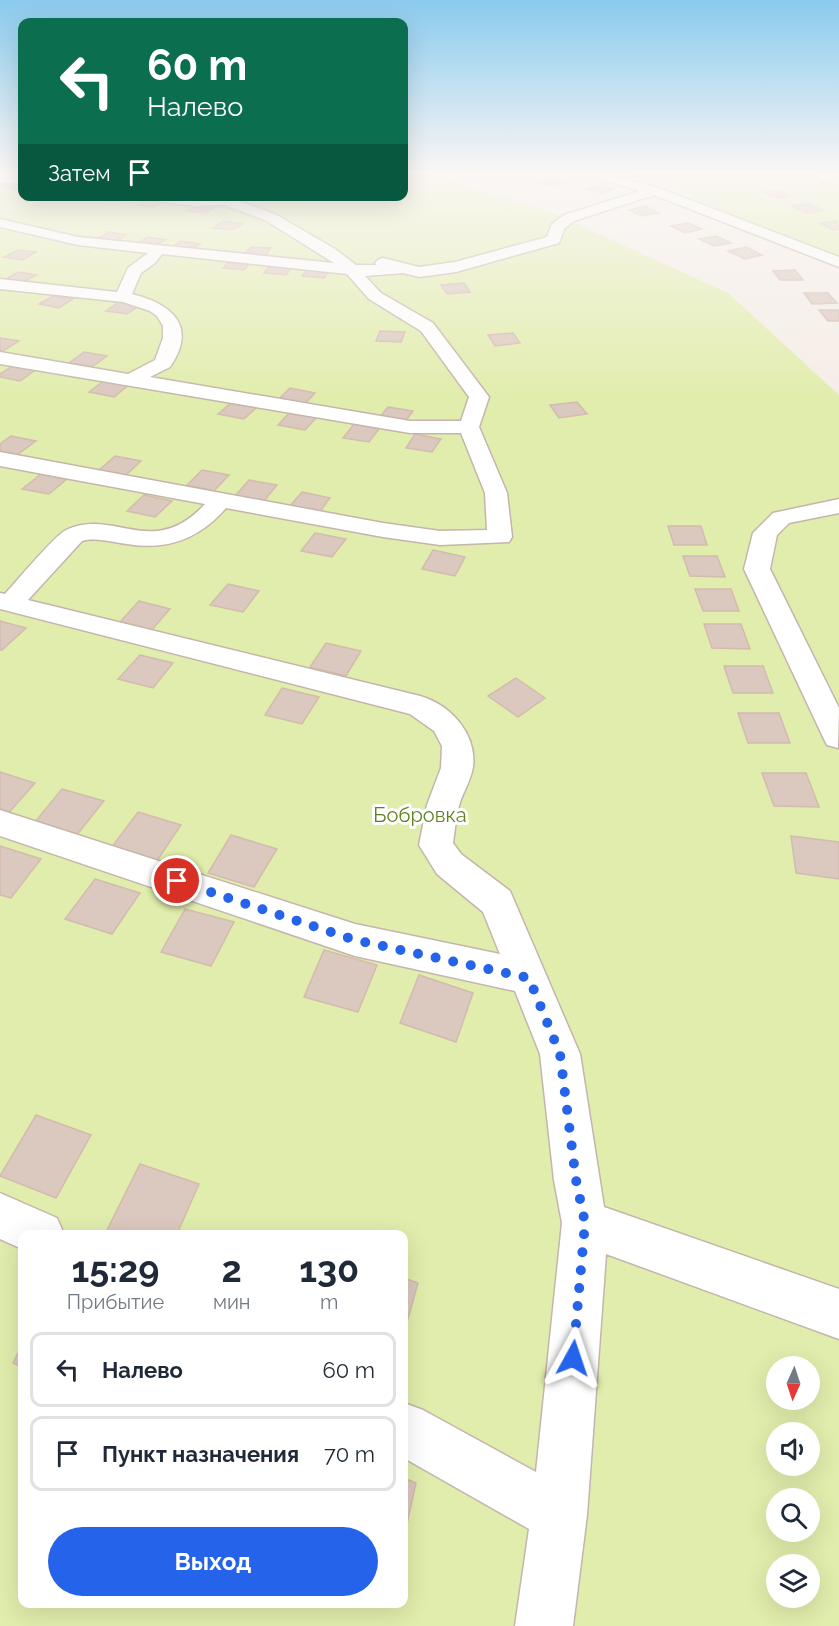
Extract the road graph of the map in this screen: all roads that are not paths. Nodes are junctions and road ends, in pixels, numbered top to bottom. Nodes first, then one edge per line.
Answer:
1 (139, 248) edge
2 (314, 248) edge
3 (322, 248) edge
4 (525, 248) edge
5 (802, 248) edge
6 (158, 250) junction
7 (331, 253) junction
8 (266, 260) junction
9 (839, 262) edge
10 (351, 269) junction
11 (411, 270) junction
12 (0, 284) edge
13 (375, 296) junction
14 (123, 297) junction
15 (0, 358) edge
16 (133, 380) junction
17 (469, 427) junction
18 (0, 459) edge
19 (220, 501) junction
20 (839, 506) edge
21 (5, 602) edge
22 (838, 737) edge
23 (0, 823) edge
24 (529, 978) junction
25 (0, 1216) edge
26 (585, 1223) junction
27 (32, 1230) edge
28 (839, 1314) edge
29 (408, 1431) edge
30 (559, 1515) junction
31 (544, 1626) edge

1 - 6 street
2 - 8 street
3 - 7 street
4 - 11 street
5 - 9 street
6 - 8 street
6 - 14 street
7 - 10 street
7 - 11 street
8 - 10 street
10 - 11 street
10 - 13 street
11 - 13 street
12 - 14 street
13 - 17 street
14 - 16 street
15 - 16 street
16 - 17 street
17 - 19 street
18 - 19 street
19 - 21 street
20 - 22 street
21 - 24 street
23 - 24 street
24 - 26 street
25 - 27 street
26 - 28 street
26 - 30 street
29 - 30 street
30 - 31 street

